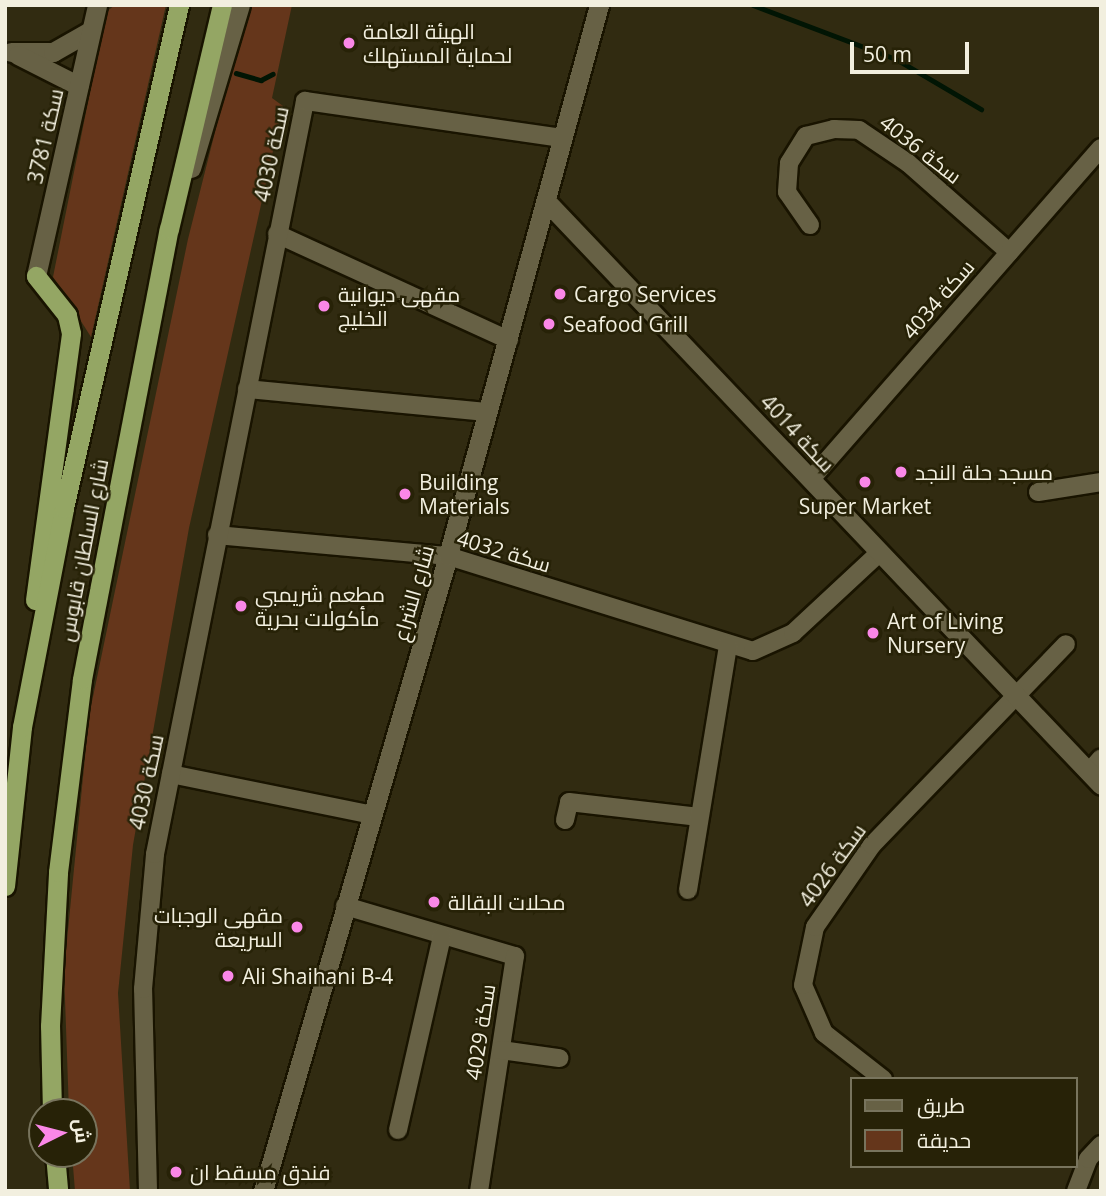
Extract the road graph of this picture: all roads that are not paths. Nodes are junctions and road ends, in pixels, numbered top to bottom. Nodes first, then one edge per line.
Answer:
1 (97, 5) edge
2 (179, 5) edge
3 (222, 5) edge
4 (240, 5) edge
5 (599, 5) edge
6 (90, 31) junction
7 (8, 51) edge
8 (79, 86) junction
9 (563, 138) junction
10 (1101, 148) edge
11 (547, 202) junction
12 (810, 225) dead end
13 (169, 229) junction
14 (277, 234) junction
15 (1009, 252) junction
16 (36, 276) joint
17 (509, 340) junction
18 (247, 389) junction
19 (488, 412) junction
20 (811, 480) junction
21 (1101, 482) edge
22 (1038, 492) dead end
23 (217, 535) junction
24 (879, 553) junction
25 (448, 556) junction
26 (728, 645) junction
27 (1066, 645) dead end
28 (1016, 695) junction
29 (22, 727) junction
30 (1097, 772) edge
31 (171, 774) junction
32 (372, 815) junction
33 (699, 817) junction
34 (565, 820) dead end
35 (5, 886) edge
36 (688, 890) dead end
37 (345, 906) junction
38 (442, 936) junction
39 (501, 1050) junction
40 (559, 1058) dead end
41 (880, 1077) edge
42 (52, 1098) edge
43 (398, 1130) dead end
44 (1101, 1145) edge
45 (1082, 1158) edge
46 (56, 1168) edge
47 (58, 1191) edge
48 (148, 1191) edge
49 (263, 1191) edge
50 (479, 1191) edge
51 (1076, 1191) edge

1 - 6 street, سكة 3781
2 - 29 highway, شارع السلطان قابوس
3 - 13 highway, شارع السلطان قابوس
4 - 13 street
5 - 9 street, شارع الشراع
6 - 7 street
6 - 8 street, سكة 3781
7 - 8 street
8 - 16 street, سكة 3781
9 - 11 street, شارع الشراع
9 - 14 street, سكة 4030
10 - 15 street, سكة 4034
11 - 17 street, شارع الشراع
11 - 20 street, سكة 4014
12 - 15 street, سكة 4036
13 - 42 highway, شارع السلطان قابوس
14 - 17 street
14 - 18 street, سكة 4030
15 - 20 street, سكة 4034
16 - 29 highway
17 - 19 street, شارع الشراع
18 - 19 street
18 - 23 street, سكة 4030
19 - 25 street, شارع الشراع
20 - 24 street, سكة 4014
21 - 22 street
23 - 25 street, سكة 4032
23 - 31 street, سكة 4030
24 - 26 street, سكة 4032
24 - 28 street, سكة 4014
25 - 26 street, سكة 4032
25 - 32 street, شارع الشراع
26 - 33 street
27 - 28 street
28 - 30 street, سكة 4014
28 - 41 street, سكة 4026
29 - 35 highway, شارع السلطان قابوس
31 - 32 street
31 - 48 street, سكة 4030
32 - 37 street, شارع الشراع
33 - 34 street
33 - 36 street
37 - 38 street, سكة 4029
37 - 49 street, شارع الشراع
38 - 39 street, سكة 4029
38 - 43 street
39 - 40 street
39 - 50 street, سكة 4029
44 - 45 street
45 - 51 street
46 - 47 highway

